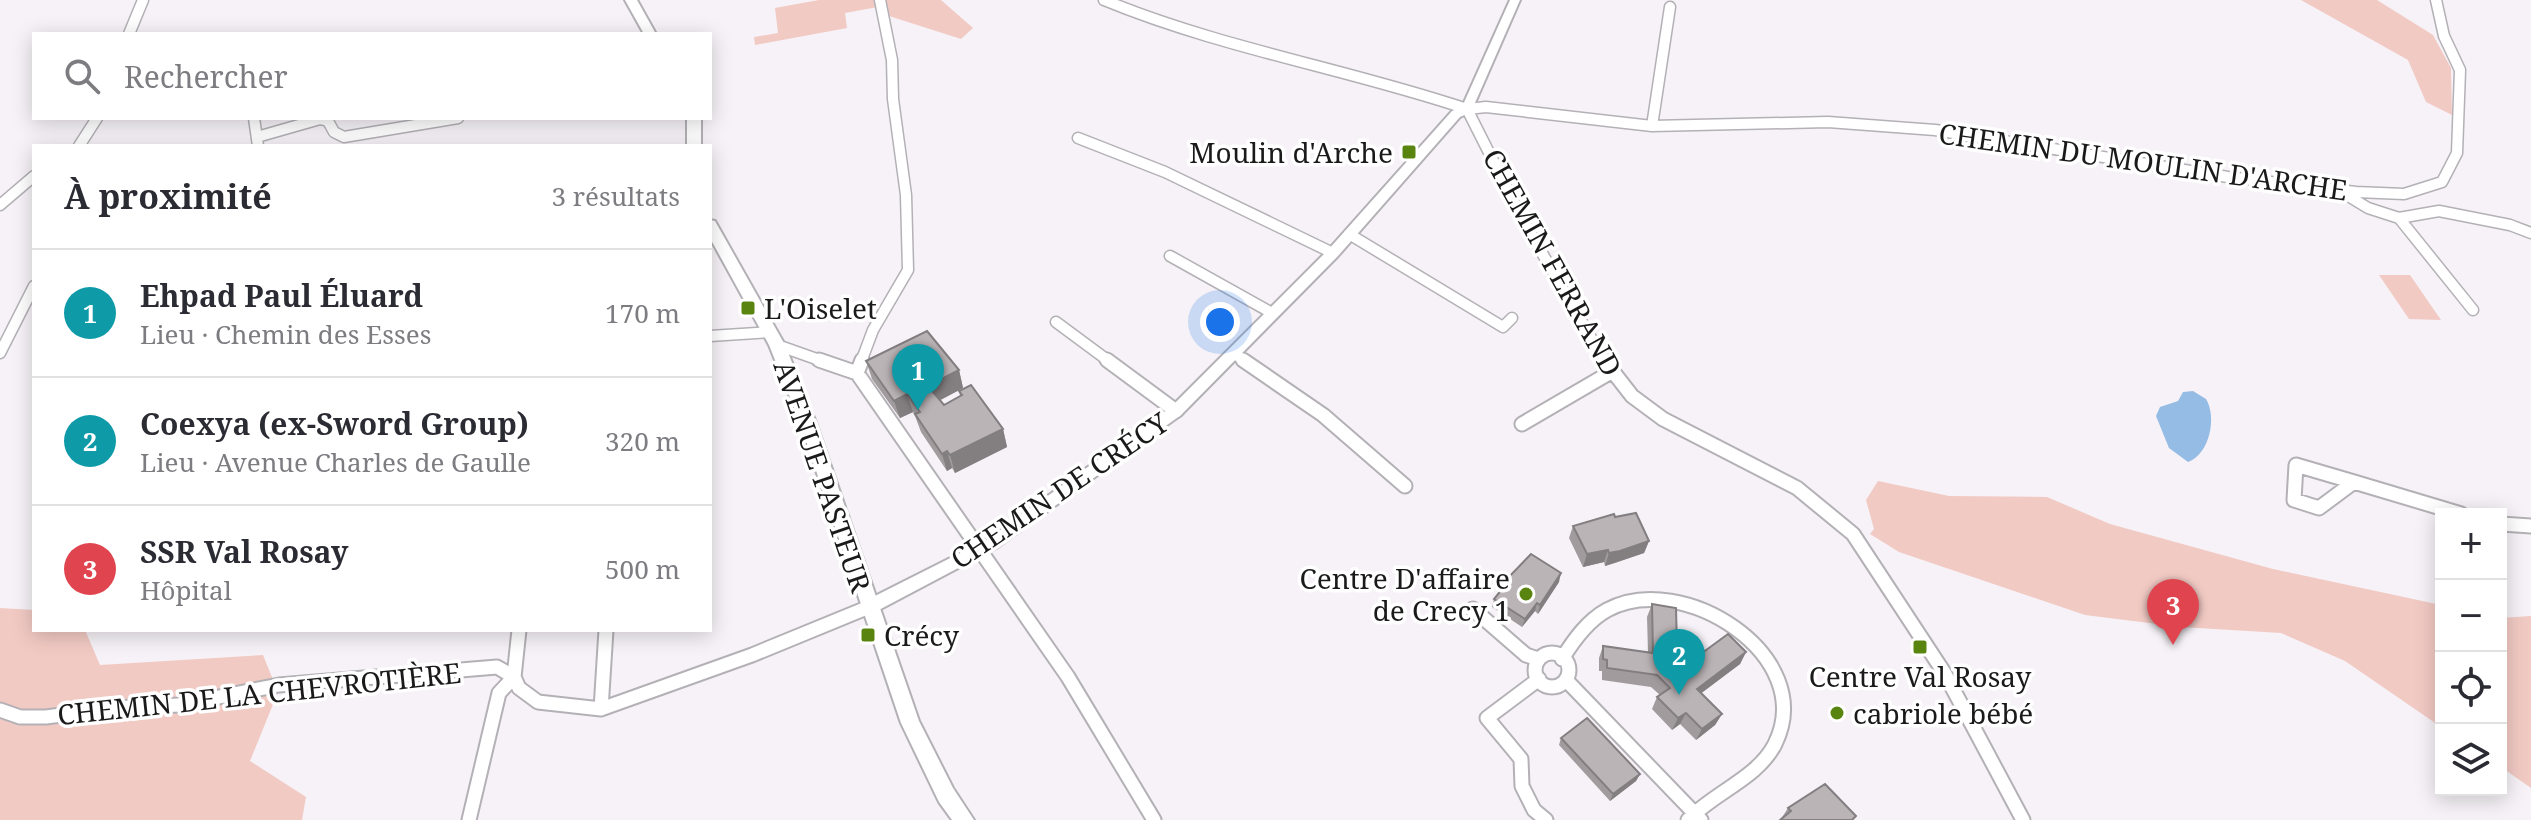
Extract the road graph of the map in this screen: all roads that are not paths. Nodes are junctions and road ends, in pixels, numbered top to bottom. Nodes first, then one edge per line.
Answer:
1 (143, 0) edge
2 (631, 0) edge
3 (880, 0) edge
4 (1104, 0) edge
5 (1515, 0) edge
6 (2436, 0) edge
7 (1670, 7) dead end
8 (130, 32) edge
9 (649, 32) edge
10 (1467, 109) junction
11 (96, 120) edge
12 (254, 120) edge
13 (317, 120) edge
14 (324, 120) edge
15 (446, 120) edge
16 (694, 120) edge
17 (1652, 126) junction
18 (1078, 138) dead end
19 (257, 141) edge
20 (80, 144) edge
21 (694, 144) edge
22 (32, 178) edge
23 (2339, 190) junction
24 (0, 205) edge
25 (2399, 218) junction
26 (712, 229) edge
27 (2531, 233) edge
28 (1349, 234) junction
29 (1333, 253) junction
30 (1170, 256) dead end
31 (32, 290) edge
32 (2473, 310) dead end
33 (1272, 313) junction
34 (1512, 318) dead end
35 (1056, 322) dead end
36 (712, 336) edge
37 (774, 338) junction
38 (0, 353) edge
39 (1235, 354) junction
40 (1611, 372) junction
41 (857, 373) junction
42 (1176, 411) junction
43 (1522, 424) dead end
44 (2354, 482) junction
45 (1405, 486) dead end
46 (2441, 508) edge
47 (2507, 524) edge
48 (2531, 526) edge
49 (980, 551) junction
50 (869, 607) junction
51 (1473, 609) dead end
52 (519, 632) edge
53 (606, 632) edge
54 (1538, 659) junction
55 (1562, 659) junction
56 (514, 677) junction
57 (1539, 679) junction
58 (1567, 681) junction
59 (601, 709) junction
60 (0, 710) edge
61 (1694, 818) edge
62 (469, 820) edge
63 (964, 820) edge
64 (1154, 820) edge
65 (1546, 820) edge
66 (2023, 820) edge

1 - 8 street
2 - 9 main road
3 - 41 street
4 - 10 street, CHEMIN DU MOULIN D'ARCHE
5 - 10 street, CHEMIN DE CRÉCY
6 - 23 street, CHEMIN DU MOULIN D'ARCHE
7 - 17 street
10 - 17 street, CHEMIN DU MOULIN D'ARCHE
10 - 28 street, CHEMIN DE CRÉCY
10 - 40 street, CHEMIN FERRAND
11 - 20 street
12 - 19 street
13 - 19 street
14 - 15 street
16 - 21 main road
17 - 23 street, CHEMIN DU MOULIN D'ARCHE
18 - 29 street
22 - 24 street
23 - 25 street
25 - 27 street
25 - 32 street
26 - 37 main road, AVENUE PASTEUR
28 - 29 street, CHEMIN DE CRÉCY
28 - 34 street
29 - 33 street, CHEMIN DE CRÉCY
30 - 33 street
31 - 38 street
33 - 39 street, CHEMIN DE CRÉCY
35 - 42 street
36 - 37 street
37 - 41 street
37 - 50 main road, AVENUE PASTEUR
39 - 42 street, CHEMIN DE CRÉCY
39 - 45 street
40 - 43 street
40 - 66 street, CHEMIN FERRAND
41 - 49 street
42 - 49 street, CHEMIN DE CRÉCY
44 - 44 street
44 - 46 street
47 - 48 street
49 - 50 street, CHEMIN DE CRÉCY
49 - 64 street
50 - 59 street, CHEMIN DE LA CHEVROTIÈRE
50 - 63 main road, AVENUE PASTEUR
51 - 54 street
52 - 56 street
53 - 59 street
54 - 55 street
54 - 57 street
55 - 58 street
55 - 61 street
56 - 59 street, CHEMIN DE LA CHEVROTIÈRE
56 - 60 street, CHEMIN DE LA CHEVROTIÈRE
56 - 62 street
57 - 58 street
57 - 65 street
58 - 61 street

